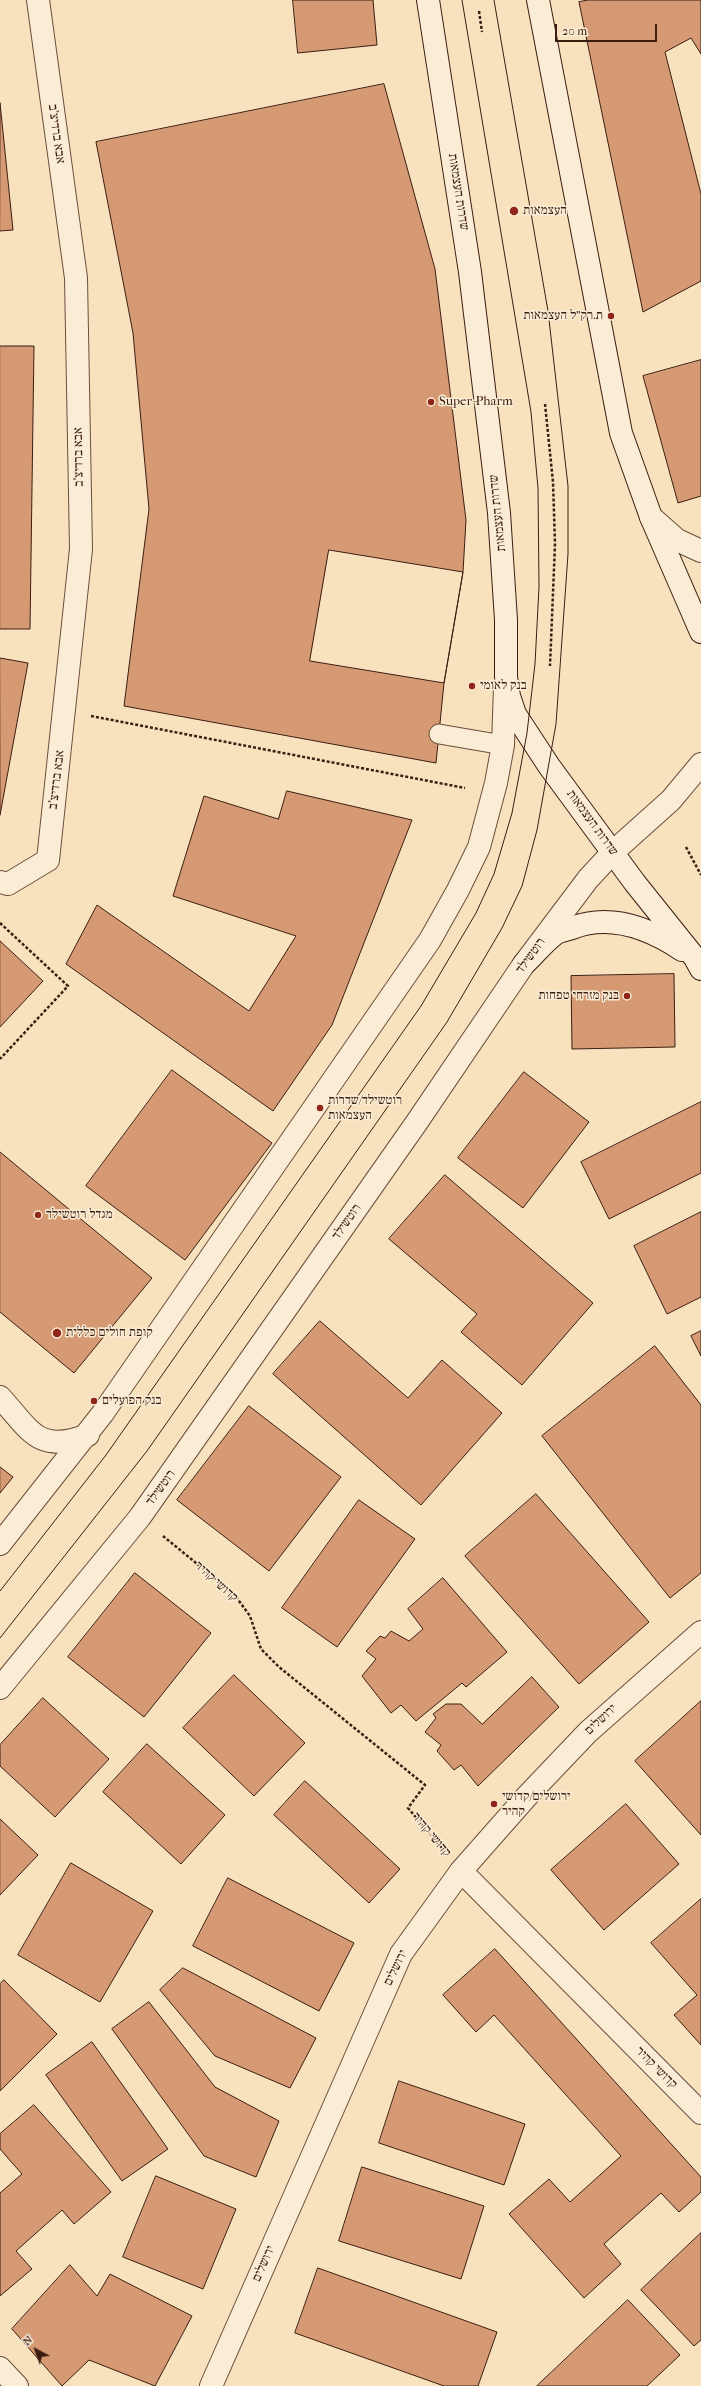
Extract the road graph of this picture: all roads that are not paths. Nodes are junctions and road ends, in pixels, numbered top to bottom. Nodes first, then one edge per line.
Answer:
1 (38, 0) edge
2 (428, 0) edge
3 (538, 0) edge
4 (651, 517) junction
5 (701, 551) edge
6 (701, 632) edge
7 (506, 677) junction
8 (439, 734) dead end
9 (503, 745) junction
10 (701, 764) edge
11 (613, 852) junction
12 (0, 882) edge
13 (524, 964) junction
14 (698, 964) edge
15 (0, 1397) edge
16 (88, 1435) junction
17 (0, 1544) edge
18 (701, 1632) edge
19 (0, 1688) edge
20 (461, 1871) junction
21 (701, 2113) edge
22 (0, 2368) edge
23 (17, 2386) edge
24 (211, 2386) edge

1 - 12 street, אבא ברדיצ'ב
2 - 7 street, שדרות העצמאות
3 - 4 street
4 - 5 street
4 - 6 street
7 - 9 street
7 - 11 street, שדרות העצמאות
8 - 9 lane
9 - 16 street
10 - 11 street, רוטשילד
11 - 13 street, רוטשילד
11 - 14 street, שדרות העצמאות
13 - 14 street
13 - 19 street, רוטשילד
15 - 16 street
16 - 17 street
18 - 20 street, ירושלים
20 - 21 street, קדושי קהיר
20 - 24 street, ירושלים
22 - 23 street

